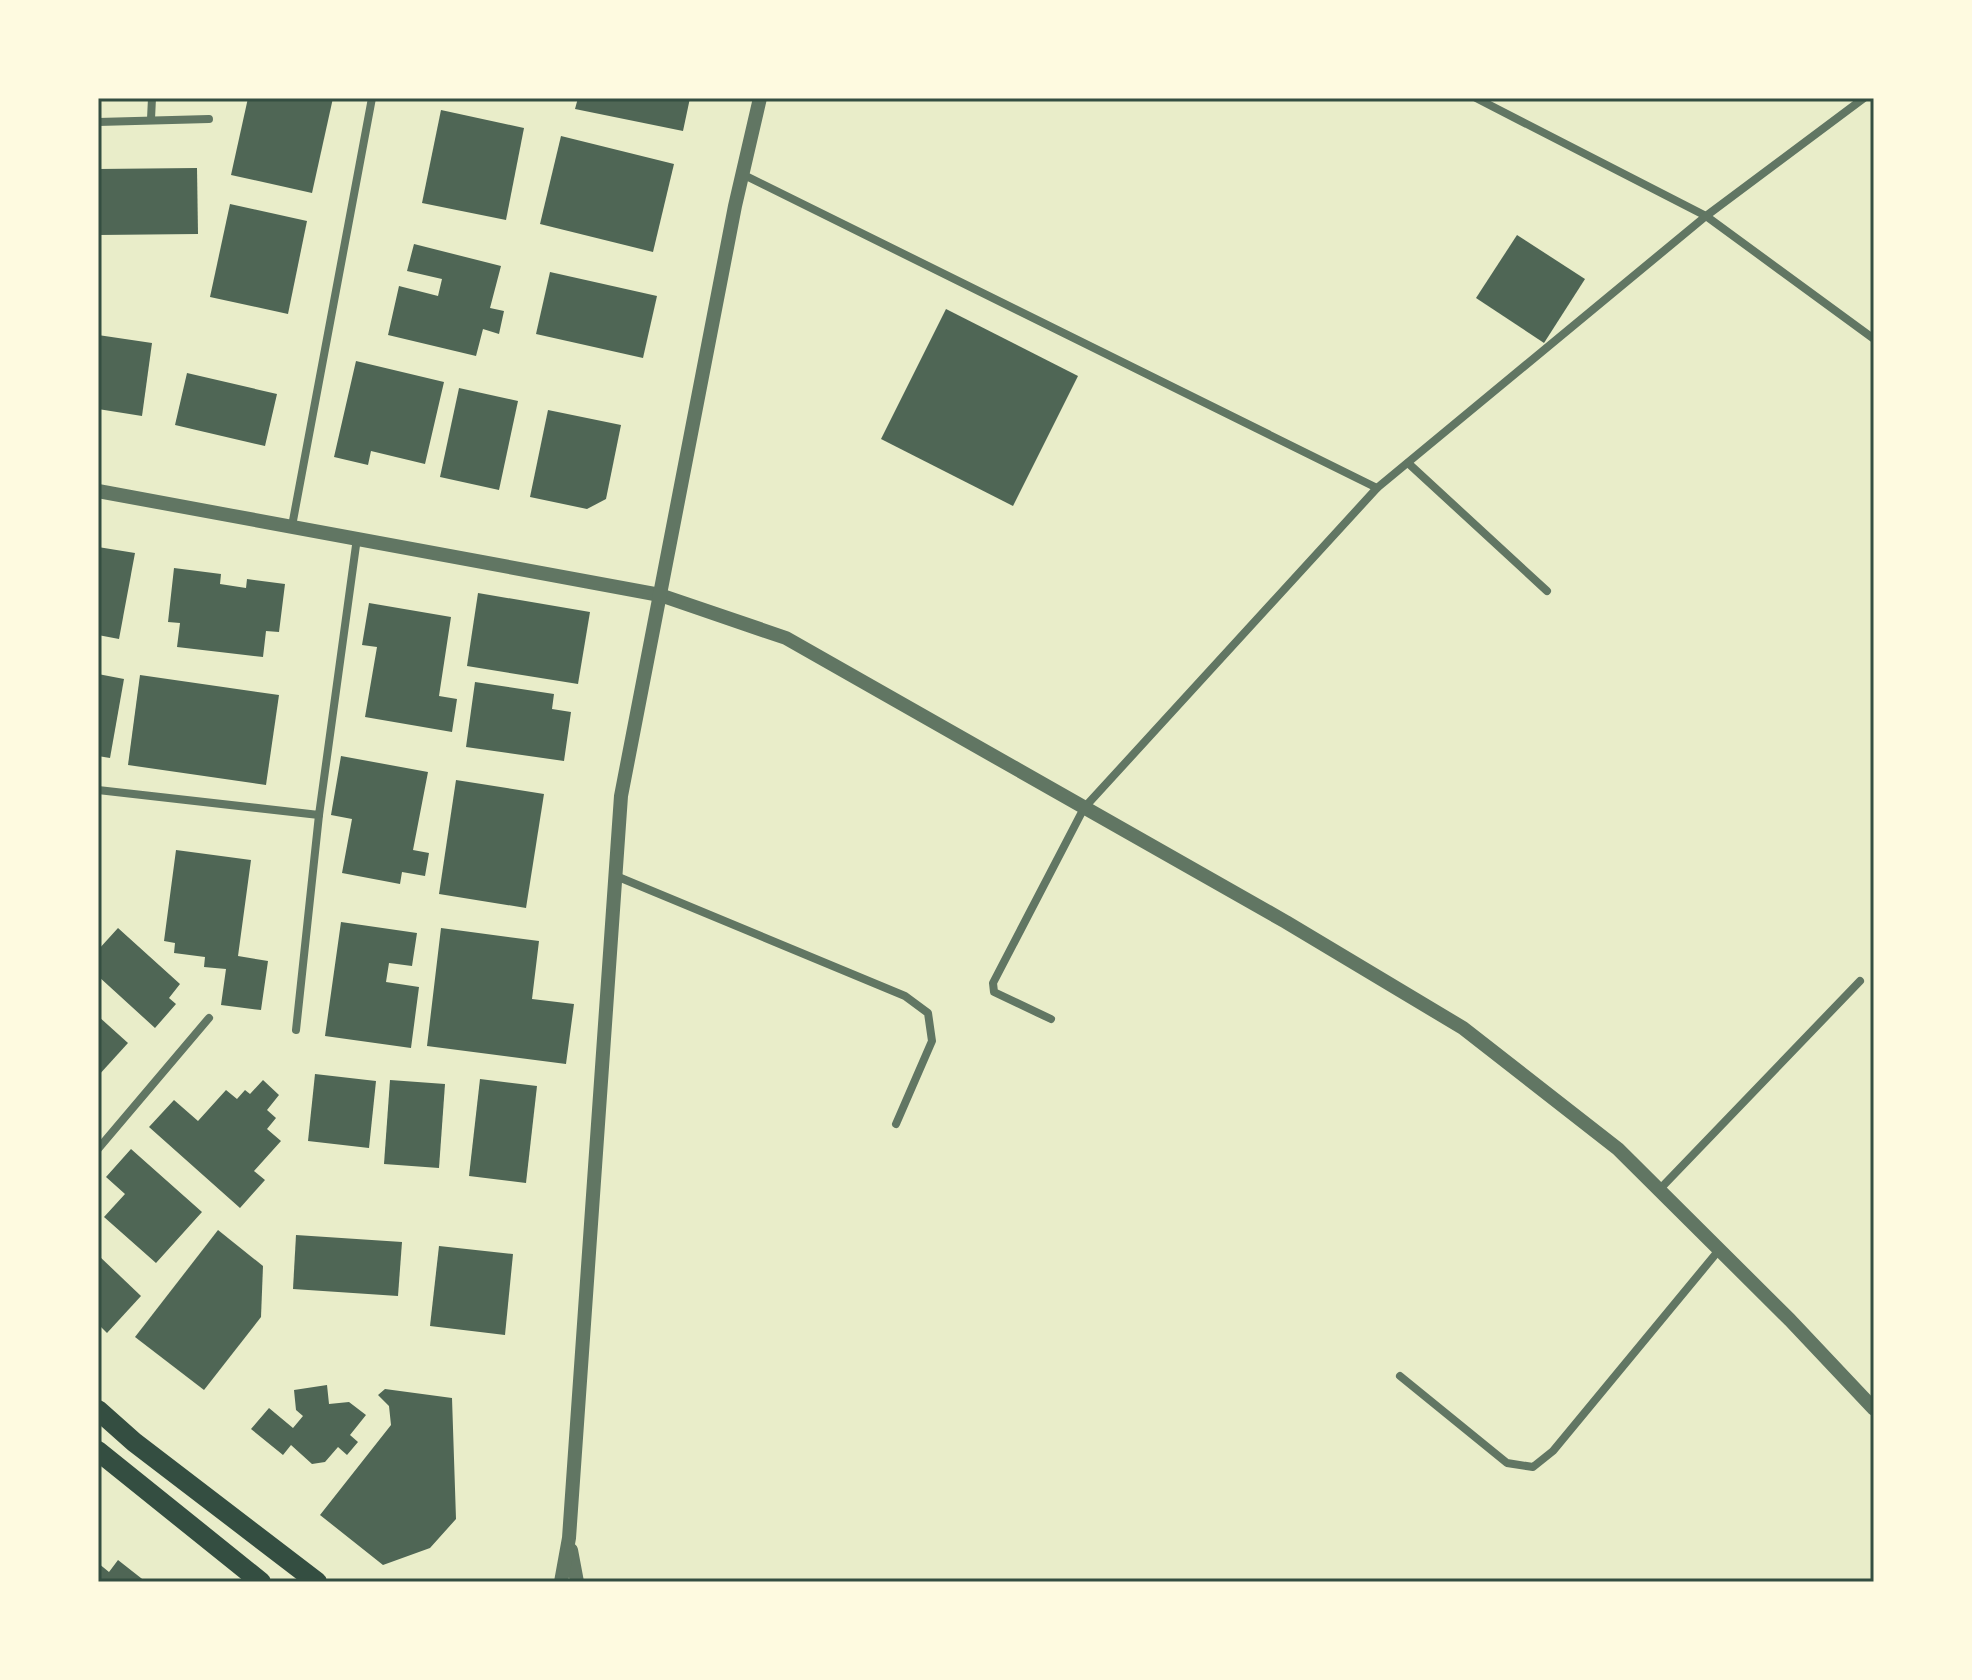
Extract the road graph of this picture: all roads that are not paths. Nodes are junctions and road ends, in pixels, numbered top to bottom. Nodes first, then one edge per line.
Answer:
1 (152, 98) edge
2 (372, 98) edge
3 (760, 98) edge
4 (1476, 98) edge
5 (1864, 98) edge
6 (151, 119) junction
7 (209, 119) dead end
8 (98, 122) edge
9 (742, 174) junction
10 (1706, 216) junction
11 (1874, 339) edge
12 (1408, 463) junction
13 (1377, 488) junction
14 (98, 491) edge
15 (292, 526) junction
16 (357, 538) junction
17 (1547, 591) dead end
18 (660, 595) junction
19 (98, 790) edge
20 (1084, 808) junction
21 (319, 815) junction
22 (616, 876) junction
23 (1860, 981) dead end
24 (209, 1018) dead end
25 (1051, 1019) dead end
26 (296, 1030) dead end
27 (896, 1124) dead end
28 (98, 1149) edge
29 (1659, 1190) junction
30 (1719, 1250) junction
31 (1400, 1376) dead end
32 (1872, 1403) edge
33 (98, 1410) edge
34 (98, 1451) edge
35 (569, 1538) junction
36 (261, 1582) edge
37 (317, 1582) edge
38 (561, 1582) edge
39 (577, 1582) edge

1 - 6 street
2 - 15 street
3 - 9 street
4 - 10 street
5 - 10 street
6 - 7 street
6 - 8 street
9 - 13 street
9 - 18 street
10 - 11 street
10 - 12 street
12 - 13 street
12 - 17 street
13 - 20 street
14 - 15 street
15 - 16 street
16 - 18 street
16 - 21 street
18 - 20 street
18 - 22 street
19 - 21 street
20 - 25 street
20 - 29 street
21 - 26 street
22 - 27 street
22 - 35 street
23 - 29 street
24 - 28 street
29 - 30 street
30 - 31 street
30 - 32 street
33 - 37 main road
34 - 36 main road
35 - 38 street
35 - 39 street

